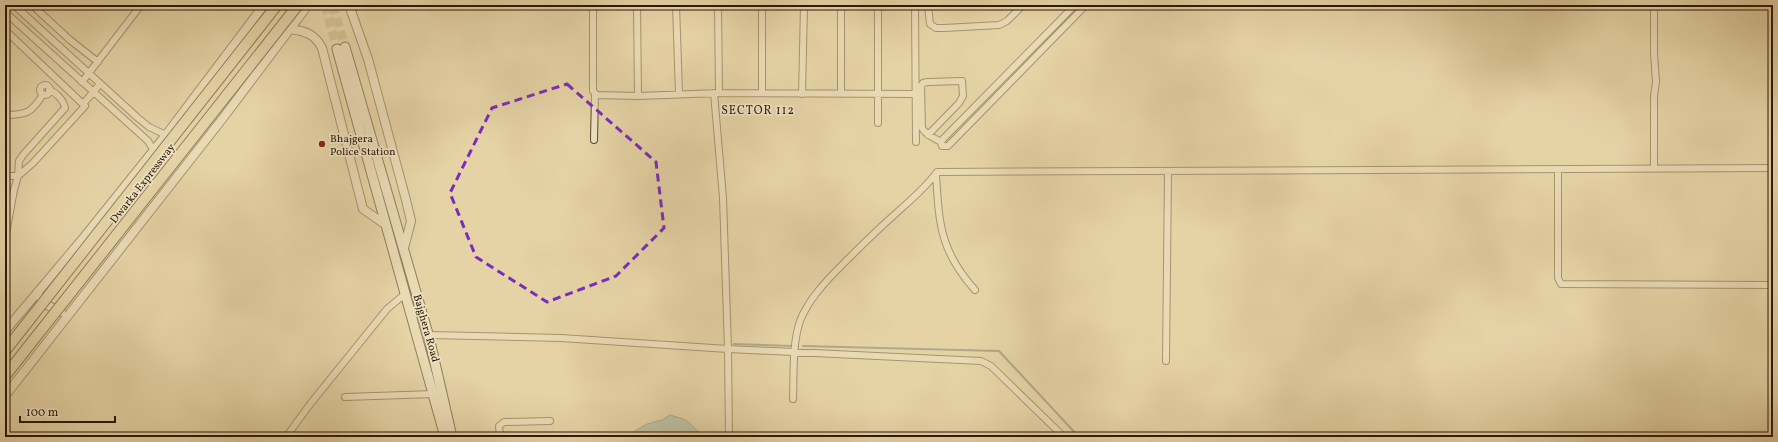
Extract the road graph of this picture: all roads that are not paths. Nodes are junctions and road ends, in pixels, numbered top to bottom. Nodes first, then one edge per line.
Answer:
1 (14, 5) edge
2 (32, 5) edge
3 (141, 5) edge
4 (264, 5) edge
5 (277, 5) edge
6 (298, 5) edge
7 (308, 5) edge
8 (349, 5) edge
9 (593, 5) edge
10 (637, 5) edge
11 (676, 5) edge
12 (718, 5) edge
13 (762, 5) edge
14 (804, 5) edge
15 (841, 5) edge
16 (878, 5) edge
17 (915, 5) edge
18 (928, 5) edge
19 (1023, 5) edge
20 (1075, 5) edge
21 (1086, 5) edge
22 (1654, 5) edge
23 (5, 12) edge
24 (1064, 16) junction
25 (1069, 22) junction
26 (290, 29) junction
27 (5, 30) edge
28 (98, 62) junction
29 (89, 74) junction
30 (82, 82) junction
31 (100, 84) junction
32 (93, 93) junction
33 (716, 93) junction
34 (762, 93) junction
35 (595, 94) junction
36 (678, 94) junction
37 (802, 94) junction
38 (841, 94) junction
39 (878, 94) junction
40 (915, 94) junction
41 (638, 96) junction
42 (83, 104) junction
43 (5, 115) edge
44 (878, 123) dead end
45 (166, 135) junction
46 (928, 135) junction
47 (594, 140) dead end
48 (916, 142) dead end
49 (941, 142) junction
50 (153, 149) junction
51 (1654, 168) junction
52 (1773, 168) edge
53 (1558, 169) junction
54 (1168, 172) junction
55 (936, 174) junction
56 (5, 176) edge
57 (18, 176) junction
58 (386, 225) junction
59 (5, 239) edge
60 (404, 248) junction
61 (1773, 284) edge
62 (38, 290) junction
63 (975, 290) dead end
64 (405, 294) junction
65 (69, 313) junction
66 (5, 331) edge
67 (429, 335) junction
68 (728, 349) junction
69 (5, 350) edge
70 (795, 352) junction
71 (1166, 361) dead end
72 (425, 363) junction
73 (435, 363) junction
74 (5, 376) edge
75 (434, 394) junction
76 (5, 396) edge
77 (344, 396) dead end
78 (793, 399) dead end
79 (550, 421) dead end
80 (286, 437) edge
81 (445, 437) edge
82 (452, 437) edge
83 (500, 437) edge
84 (729, 437) edge
85 (1064, 437) edge

1 - 29 street
2 - 28 street
3 - 28 street
4 - 45 street
5 - 69 highway, Dwarka Expressway, bridge
6 - 74 highway, Dwarka Expressway, bridge
7 - 26 street
8 - 60 street
9 - 35 street
10 - 41 street
11 - 36 street
12 - 33 street
13 - 34 street
14 - 37 street
15 - 38 street
16 - 39 street
17 - 40 street
18 - 19 street
20 - 24 street
21 - 25 street
22 - 51 street
23 - 30 street
24 - 25 street
24 - 49 street
25 - 49 street
26 - 58 street
26 - 65 street
27 - 42 street
28 - 29 street
29 - 30 street
29 - 31 street
30 - 32 street
31 - 32 street
31 - 45 street
32 - 42 street
32 - 50 street
33 - 34 street
33 - 36 street
33 - 68 street
34 - 37 street
35 - 41 street
35 - 47 street
36 - 41 street
37 - 38 street
38 - 39 street
39 - 40 street
39 - 44 street
40 - 48 street
42 - 57 street
43 - 57 street
45 - 50 street
46 - 46 street
46 - 49 street
50 - 62 street
51 - 52 street
51 - 53 street
53 - 54 street
53 - 61 street
54 - 55 street
54 - 71 street
55 - 63 street
55 - 70 street
56 - 57 street
57 - 59 street
58 - 60 main road, Bajghera Road
58 - 64 main road, Bajghera Road
60 - 67 main road
62 - 65 street
62 - 66 street
64 - 72 main road, Bajghera Road
64 - 80 street
65 - 76 street
67 - 68 street
67 - 73 main road
68 - 70 street
68 - 84 street
70 - 78 street
70 - 85 street
72 - 73 main road
72 - 75 main road, Bajghera Road
73 - 82 main road
75 - 77 street
75 - 81 main road, Bajghera Road
79 - 83 street

